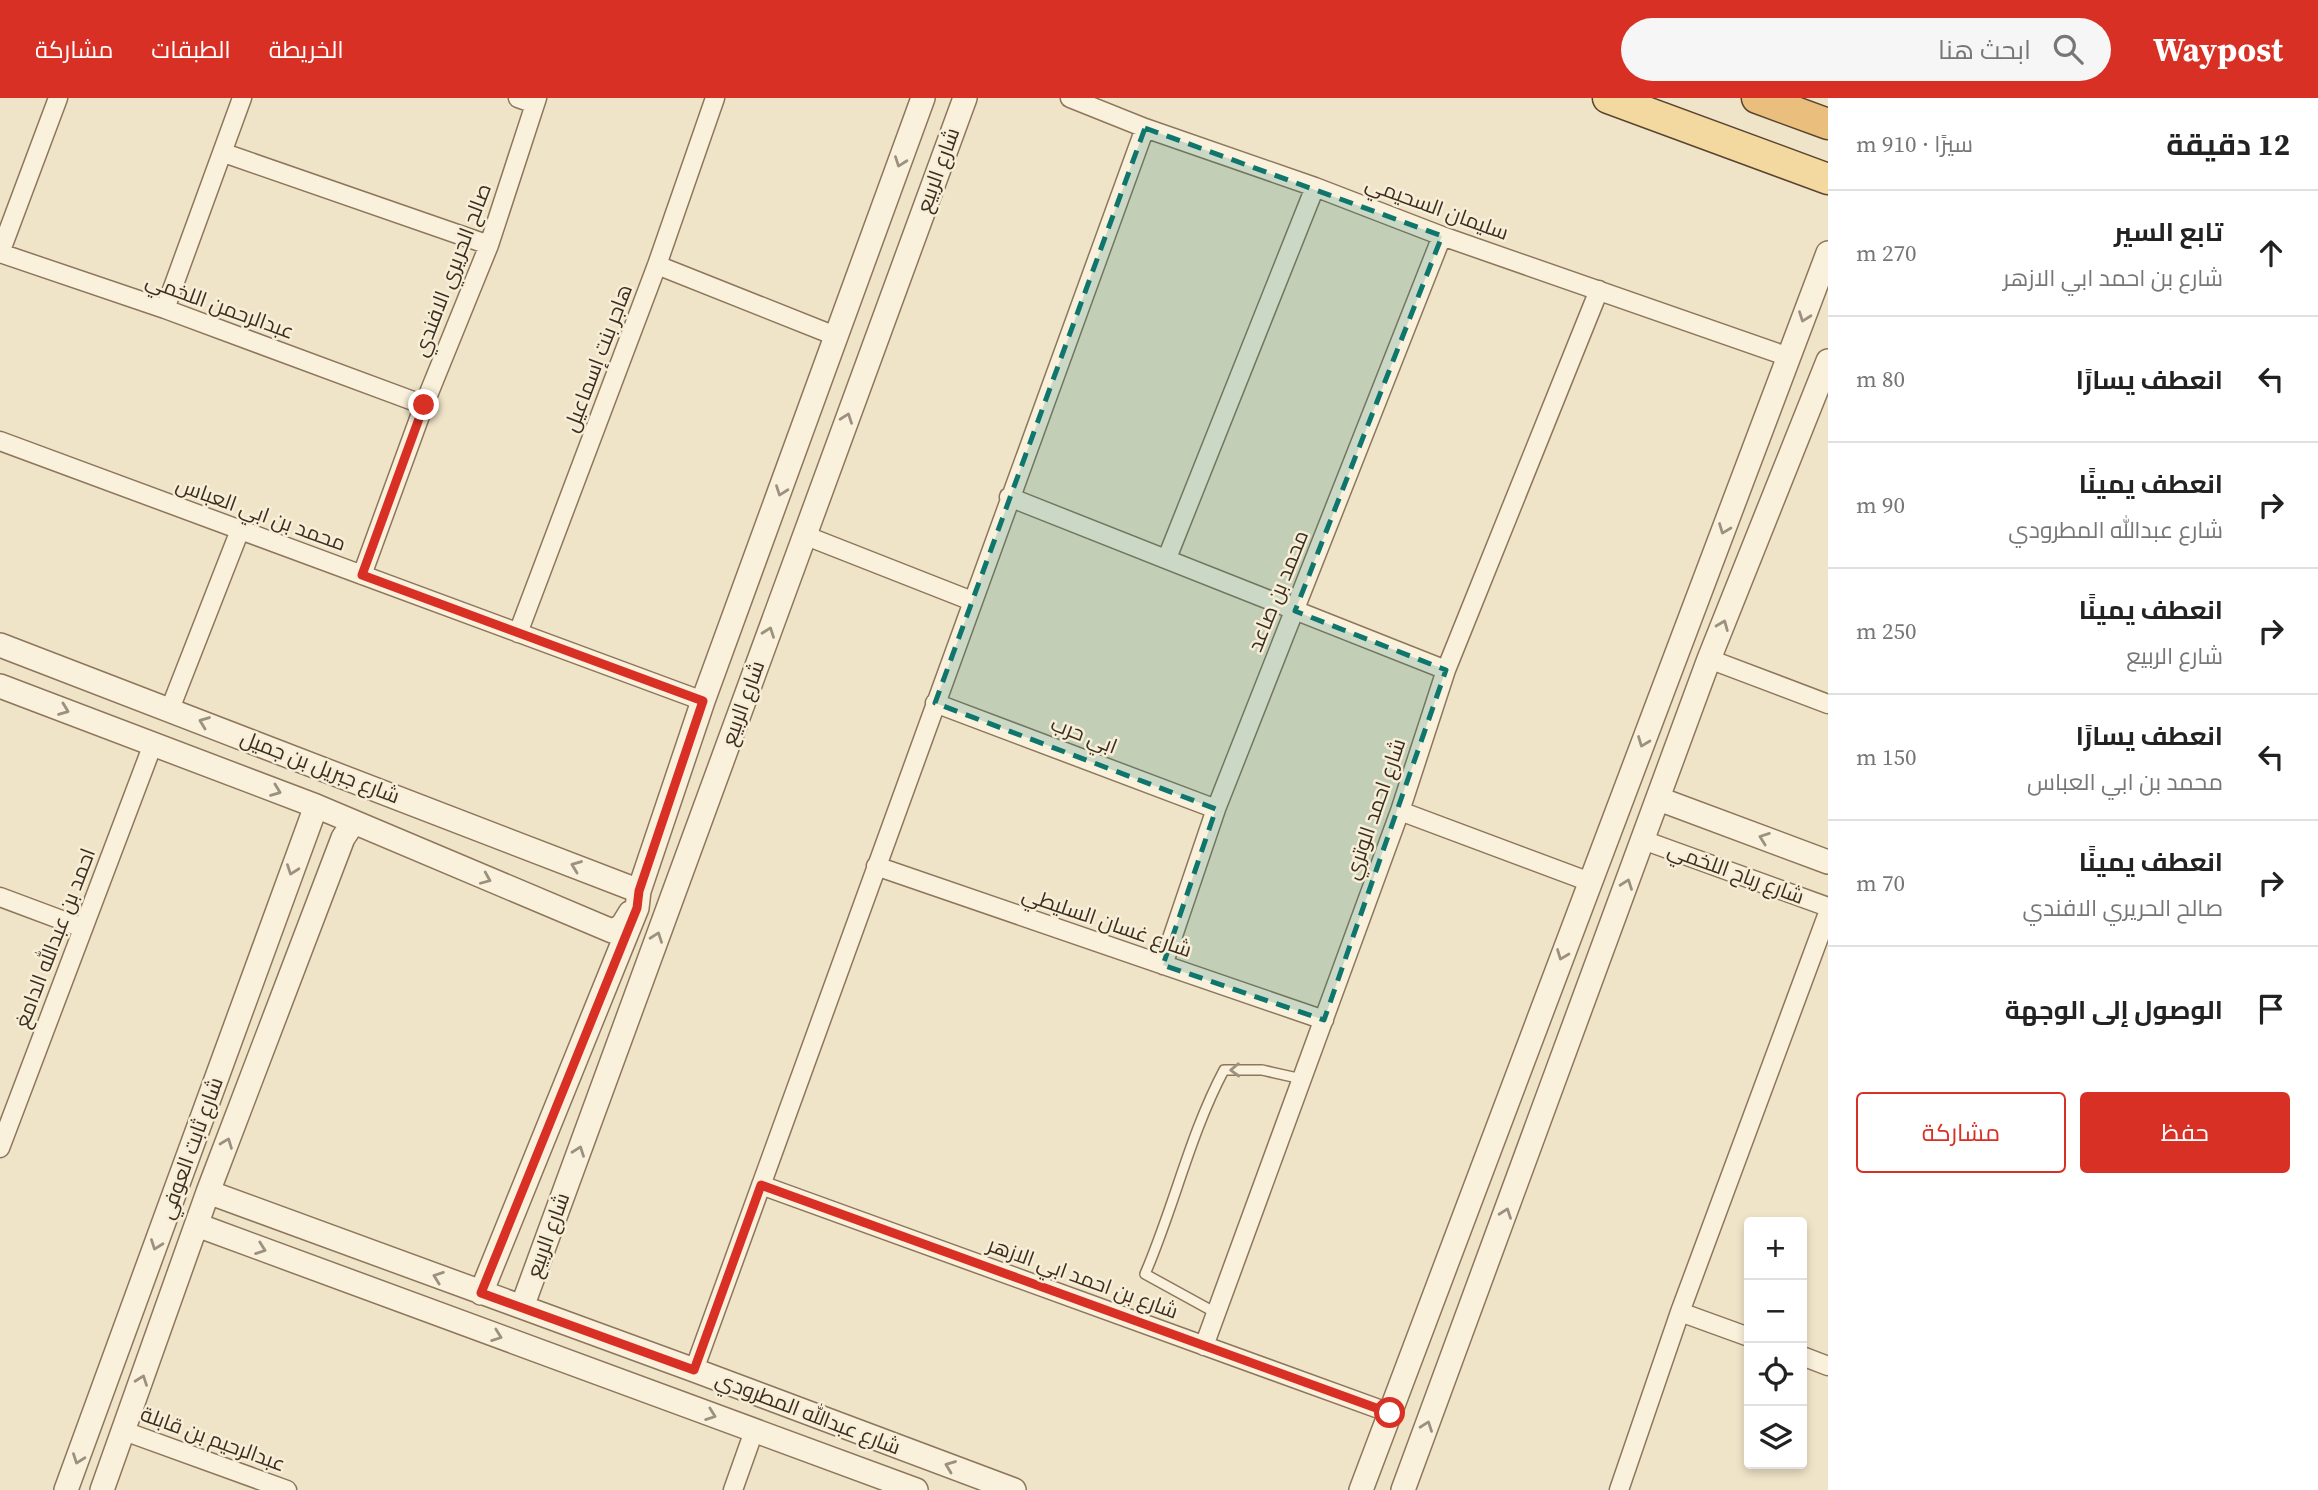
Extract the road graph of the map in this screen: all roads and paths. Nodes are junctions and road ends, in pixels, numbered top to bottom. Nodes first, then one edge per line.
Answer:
1 (58, 98) edge
2 (242, 98) edge
3 (715, 98) edge
4 (923, 98) edge
5 (965, 98) edge
6 (1070, 98) edge
7 (1608, 98) edge
8 (1616, 98) edge
9 (1757, 98) edge
10 (530, 100) edge
11 (1828, 124) edge
12 (1145, 128) junction
13 (224, 153) junction
14 (1828, 166) edge
15 (1828, 179) edge
16 (1315, 187) junction
17 (1442, 236) junction
18 (489, 245) junction
19 (0, 253) edge
20 (1828, 253) edge
21 (657, 265) junction
22 (1599, 290) junction
23 (165, 309) junction
24 (838, 337) junction
25 (1789, 357) junction
26 (1828, 360) edge
27 (424, 405) junction
28 (0, 441) edge
29 (1009, 497) junction
30 (240, 530) junction
31 (804, 535) junction
32 (1167, 558) junction
33 (362, 575) junction
34 (972, 601) junction
35 (1295, 611) junction
36 (518, 633) junction
37 (0, 645) edge
38 (1709, 659) junction
39 (1446, 670) junction
40 (0, 686) edge
41 (703, 701) junction
42 (935, 703) junction
43 (1828, 704) edge
44 (170, 709) junction
45 (153, 744) junction
46 (1659, 799) junction
47 (1216, 808) junction
48 (1400, 811) junction
49 (312, 817) junction
50 (348, 831) junction
51 (1643, 840) junction
52 (1828, 862) edge
53 (876, 866) junction
54 (1590, 882) junction
55 (633, 889) junction
56 (0, 897) edge
57 (1828, 907) edge
58 (1828, 913) edge
59 (83, 928) junction
60 (1163, 965) junction
61 (1324, 1020) junction
62 (1302, 1079) junction
63 (0, 1148) edge
64 (761, 1185) junction
65 (208, 1192) junction
66 (197, 1225) junction
67 (481, 1293) junction
68 (522, 1307) junction
69 (1680, 1312) junction
70 (1216, 1313) junction
71 (1744, 1335) edge
72 (1204, 1346) junction
73 (1807, 1358) edge
74 (1828, 1366) edge
75 (694, 1370) junction
76 (1390, 1413) junction
77 (124, 1431) junction
78 (754, 1431) junction
79 (66, 1490) edge
80 (102, 1490) edge
81 (287, 1490) edge
82 (733, 1490) edge
83 (916, 1490) edge
84 (1014, 1490) edge
85 (1361, 1490) edge
86 (1403, 1490) edge
87 (1619, 1490) edge

1 - 19 street
2 - 13 street
3 - 21 street, هاجر بنت إسماعيل
4 -> 24 street, شارع الربيع
31 -> 5 street, شارع الربيع
6 - 12 street, سليمان السحيمي
7 - 15 main road
8 - 14 main road
9 - 11 highway
10 - 18 street, صالح الحريري الافندي
12 - 16 street, سليمان السحيمي
12 - 29 street
13 - 18 street
13 - 23 street
16 - 17 street, سليمان السحيمي
16 - 32 street
17 - 22 street, سليمان السحيمي
17 - 35 street, محمد بن صاعد
18 - 27 street, صالح الحريري الافندي
19 - 23 street, عبدالرحمن اللخمي
20 -> 25 street
21 - 24 street
21 - 36 street, هاجر بنت إسماعيل
22 - 25 street, سليمان السحيمي
22 - 39 street, شارع احمد الوتري
23 - 27 street, عبدالرحمن اللخمي
24 -> 41 street, شارع الربيع
25 -> 54 street
38 -> 26 street
27 - 33 street, صالح الحريري الافندي
28 - 30 street, محمد بن ابي العباس
29 - 32 street
29 - 34 street
30 - 33 street, محمد بن ابي العباس
30 - 44 street
31 - 34 street
68 -> 31 street, شارع الربيع
32 - 35 street
33 - 36 street, محمد بن ابي العباس
34 - 42 street
35 - 39 street
35 - 47 street, محمد بن صاعد
36 - 41 street, محمد بن ابي العباس
37 - 44 street, شارع جبريل بن جميل
38 - 43 street
38 - 46 street
39 - 48 street, شارع احمد الوتري
40 -> 45 street, شارع جبريل بن جميل
41 - 55 street, شارع الربيع
42 - 47 street, ابي حرب
42 - 53 street
55 -> 44 street, شارع جبريل بن جميل
45 -> 49 street, شارع جبريل بن جميل
45 - 59 street, احمد بن عبدالله الدامغ
46 - 51 street
52 -> 46 street, شارع رباح اللخمي
47 - 60 street, محمد بن صاعد
48 - 54 street
48 - 61 street, شارع احمد الوتري
49 - 50 street, شارع جبريل بن جميل
49 -> 79 street, شارع ثابت العوفي
50 -> 55 street, شارع جبريل بن جميل
65 -> 50 street, شارع ثابت العوفي
51 - 57 street, شارع رباح اللخمي
86 -> 51 street
53 - 60 street, شارع غسان السليطي
53 - 64 street
54 -> 76 street
55 - 67 street, شارع الربيع
56 - 59 street
58 - 69 street
59 - 63 street, احمد بن عبدالله الدامغ
60 - 61 street, شارع غسان السليطي
61 - 62 street, شارع احمد الوتري
62 - 70 street, شارع احمد الوتري
62 -> 70 lane
64 - 72 street, شارع بن احمد ابي الازهر
64 - 75 street
65 - 66 street, شارع ثابت العوفي
67 -> 65 street, شارع عبدالله المطرودي
77 -> 66 street, شارع ثابت العوفي
66 -> 78 street, شارع عبدالله المطرودي
67 - 68 street, شارع عبدالله المطرودي
68 - 75 street, شارع عبدالله المطرودي
69 - 71 street
69 - 87 street
70 - 72 street, شارع احمد الوتري
72 - 76 street, شارع بن احمد ابي الازهر
73 - 74 street
84 -> 75 street, شارع عبدالله المطرودي
76 - 85 street
77 - 80 street, شارع ثابت العوفي
77 - 81 street, عبدالرحيم بن قابلة
78 - 82 street
78 - 83 street, شارع عبدالله المطرودي

